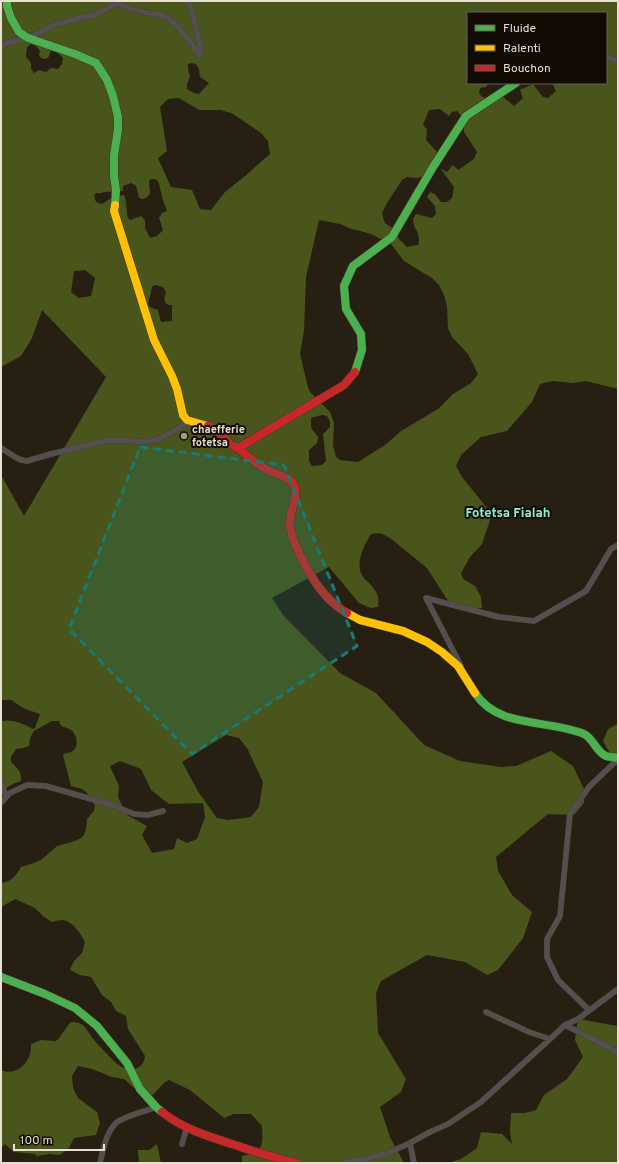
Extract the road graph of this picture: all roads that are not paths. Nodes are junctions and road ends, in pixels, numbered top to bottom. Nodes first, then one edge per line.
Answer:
1 (6, 1) edge
2 (188, 1) edge
3 (28, 38) junction
4 (1, 47) edge
5 (607, 58) edge
6 (618, 60) edge
7 (514, 84) edge
8 (206, 425) junction
9 (1, 448) edge
10 (238, 448) junction
11 (618, 545) edge
12 (469, 683) junction
13 (618, 759) edge
14 (1, 781) edge
15 (6, 797) junction
16 (1, 803) edge
17 (163, 811) dead end
18 (1, 977) edge
19 (618, 989) edge
20 (589, 1010) junction
21 (486, 1012) dead end
22 (565, 1025) junction
23 (550, 1039) junction
24 (618, 1052) edge
25 (156, 1107) junction
26 (187, 1127) junction
27 (410, 1143) junction
28 (182, 1144) dead end
29 (100, 1163) edge
30 (297, 1163) edge
31 (344, 1163) edge
32 (414, 1163) edge

1 - 3 street
2 - 3 street
3 - 4 street
3 - 8 street
5 - 6 street
7 - 10 street
8 - 9 street
8 - 10 street
10 - 12 street
11 - 12 street
12 - 13 street
13 - 20 street
14 - 15 street
15 - 16 street
15 - 17 street
18 - 25 street
19 - 20 street
20 - 22 street
21 - 23 street
22 - 23 street
22 - 24 street
23 - 27 street
25 - 26 street
25 - 29 street
26 - 28 street
26 - 30 street
27 - 31 street
27 - 32 street

